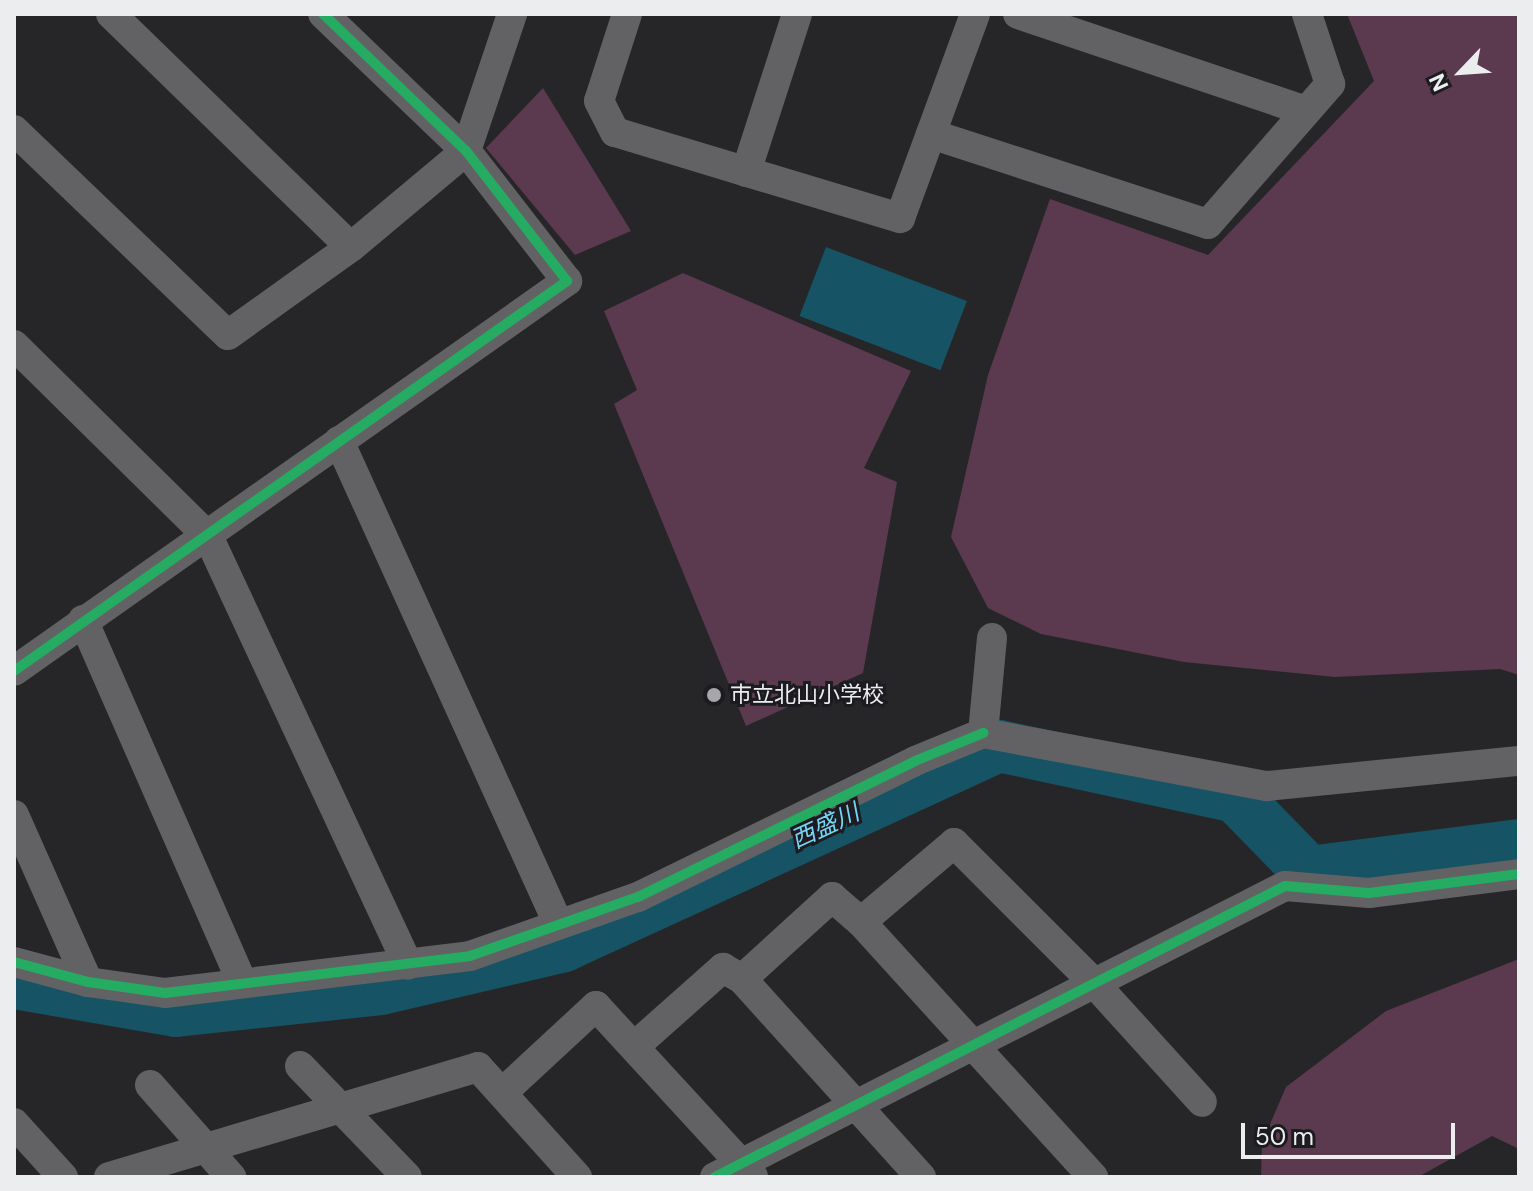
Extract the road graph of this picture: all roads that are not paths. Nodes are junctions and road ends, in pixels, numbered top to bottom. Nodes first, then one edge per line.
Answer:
1 (111, 14) edge
2 (323, 14) edge
3 (512, 14) edge
4 (627, 14) edge
5 (797, 14) edge
6 (975, 14) edge
7 (1018, 14) edge
8 (1307, 14) edge
9 (1306, 111) junction
10 (14, 130) edge
11 (931, 134) junction
12 (466, 151) junction
13 (746, 172) junction
14 (351, 247) junction
15 (14, 345) edge
16 (339, 441) junction
17 (208, 536) junction
18 (83, 620) junction
19 (992, 638) dead end
20 (14, 671) edge
21 (983, 733) junction
22 (1519, 761) edge
23 (14, 815) edge
24 (1519, 874) edge
25 (861, 922) junction
26 (558, 923) junction
27 (14, 962) edge
28 (408, 965) junction
29 (742, 979) junction
30 (88, 982) junction
31 (242, 983) junction
32 (1095, 984) junction
33 (635, 1046) junction
34 (973, 1046) junction
35 (300, 1066) dead end
36 (150, 1085) dead end
37 (502, 1093) junction
38 (1202, 1102) dead end
39 (856, 1106) junction
40 (341, 1107) junction
41 (14, 1123) edge
42 (205, 1148) junction
43 (736, 1173) edge
44 (63, 1177) edge
45 (109, 1177) edge
46 (231, 1177) edge
47 (407, 1177) edge
48 (577, 1177) edge
49 (921, 1177) edge
50 (1093, 1177) edge

1 - 14 street
2 - 12 street
3 - 12 street
4 - 13 street
5 - 13 street
6 - 11 street
7 - 9 street
8 - 9 street
9 - 11 street
10 - 14 street
11 - 13 street
12 - 14 street
12 - 16 street
15 - 17 street
16 - 17 street
16 - 26 street
17 - 18 street
17 - 28 street
18 - 20 street
18 - 31 street
19 - 21 street
21 - 22 street
21 - 26 street
23 - 30 street
24 - 32 street
25 - 29 street
25 - 32 street
25 - 34 street
26 - 28 street
27 - 30 street
28 - 31 street
29 - 33 street
29 - 39 street
30 - 31 street
32 - 34 street
32 - 38 street
33 - 37 street
33 - 43 street
34 - 39 street
34 - 50 street
35 - 40 street
36 - 42 street
37 - 40 street
37 - 48 street
39 - 43 street
39 - 49 street
40 - 42 street
40 - 47 street
41 - 44 street
42 - 45 street
42 - 46 street

